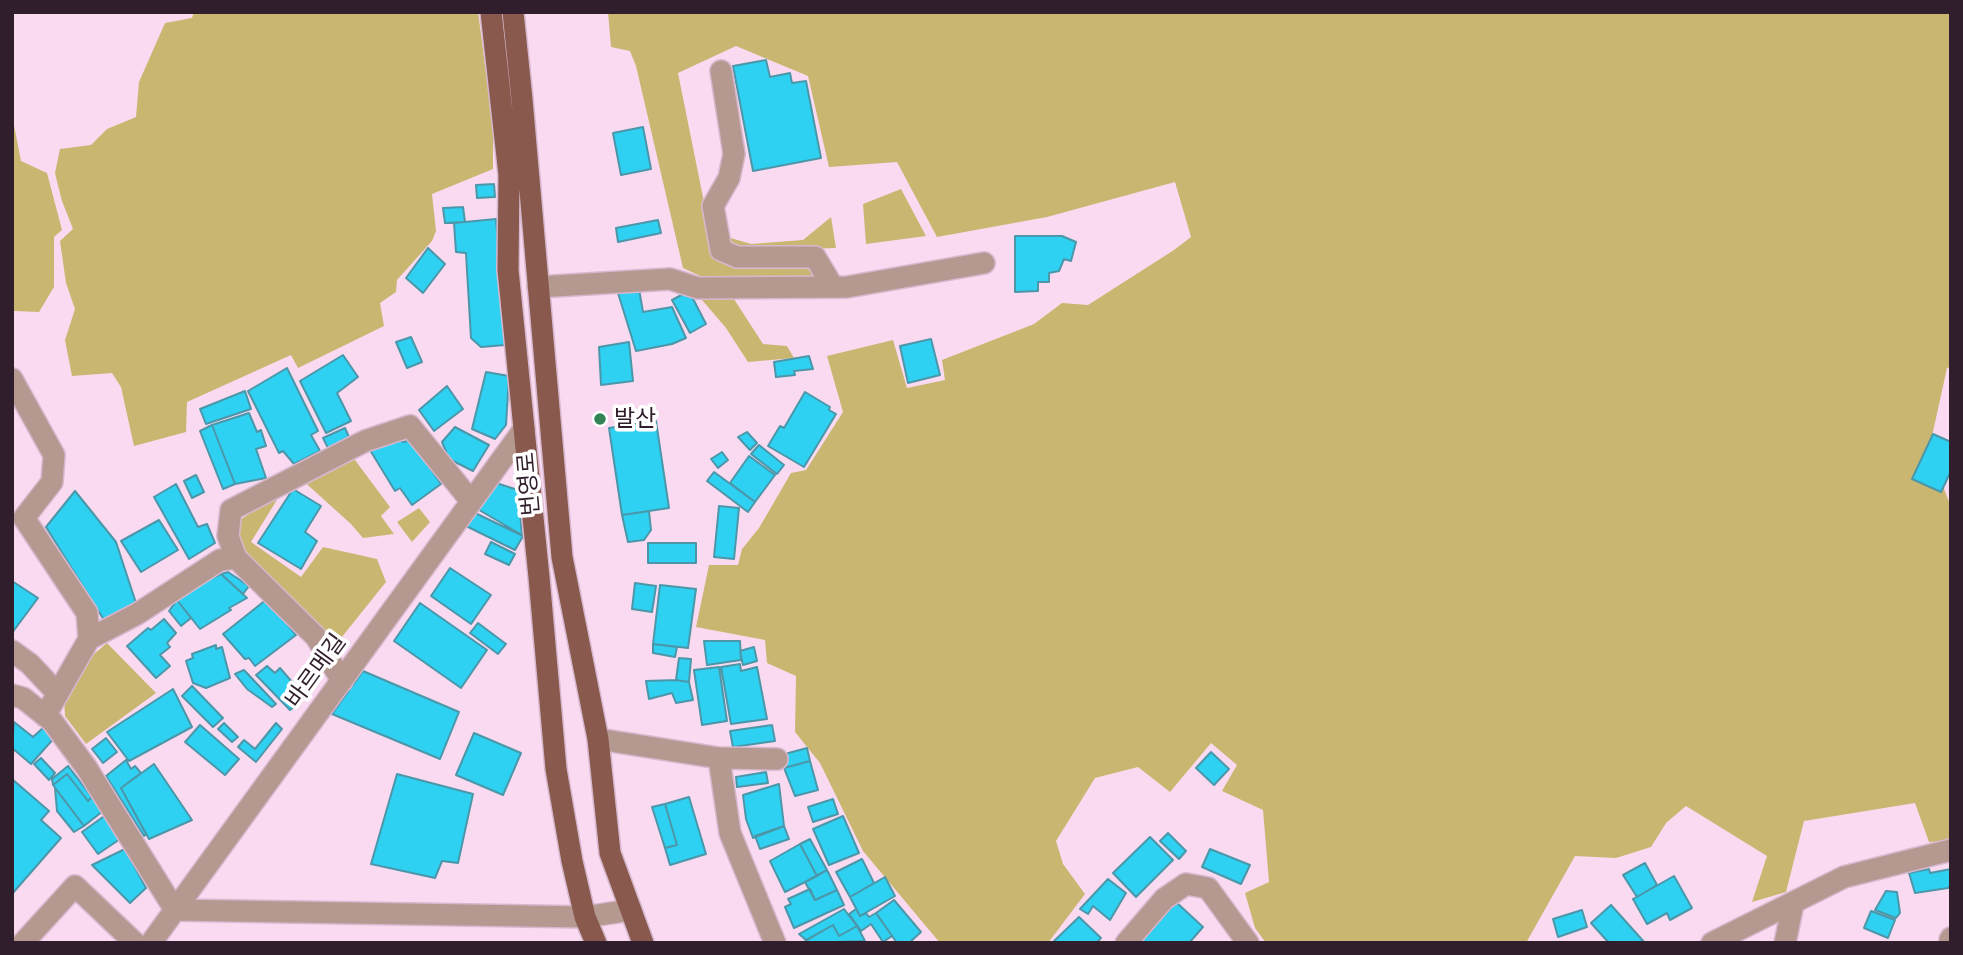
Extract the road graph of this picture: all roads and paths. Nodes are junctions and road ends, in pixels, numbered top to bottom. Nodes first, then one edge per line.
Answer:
1 (491, 12) edge
2 (513, 12) edge
3 (721, 71) dead end
4 (984, 263) dead end
5 (538, 286) junction
6 (833, 287) junction
7 (12, 379) edge
8 (524, 429) junction
9 (471, 502) junction
10 (236, 558) junction
11 (89, 639) junction
12 (12, 651) edge
13 (342, 681) junction
14 (58, 694) junction
15 (12, 695) edge
16 (46, 716) junction
17 (598, 739) junction
18 (719, 758) junction
19 (777, 759) dead end
20 (1951, 850) edge
21 (1793, 904) junction
22 (175, 910) junction
23 (631, 910) junction
24 (585, 917) junction
25 (1243, 941) edge
26 (23, 943) edge
27 (135, 943) edge
28 (151, 943) edge
29 (596, 943) edge
30 (643, 943) edge
31 (775, 943) edge
32 (1126, 943) edge
33 (1712, 943) edge
34 (1785, 943) edge

1 - 8 main road, 번영로
2 - 5 main road, 번영로
3 - 6 street
4 - 6 street
5 - 6 street
5 - 17 main road, 번영로
7 - 11 street
8 - 9 street, 바르메길
8 - 24 main road, 번영로
9 - 10 street
9 - 13 street, 바르메길
10 - 11 street
10 - 13 street
11 - 14 street
12 - 14 street
13 - 22 street, 바르메길
14 - 16 street
15 - 16 street
16 - 22 street
17 - 18 street
17 - 23 main road, 번영로
18 - 19 street
18 - 31 street
20 - 21 street
21 - 33 street
21 - 34 street
22 - 24 street
22 - 28 street, 바르메길
23 - 24 street
23 - 30 main road, 번영로
24 - 29 main road, 번영로
25 - 32 street
26 - 27 street

